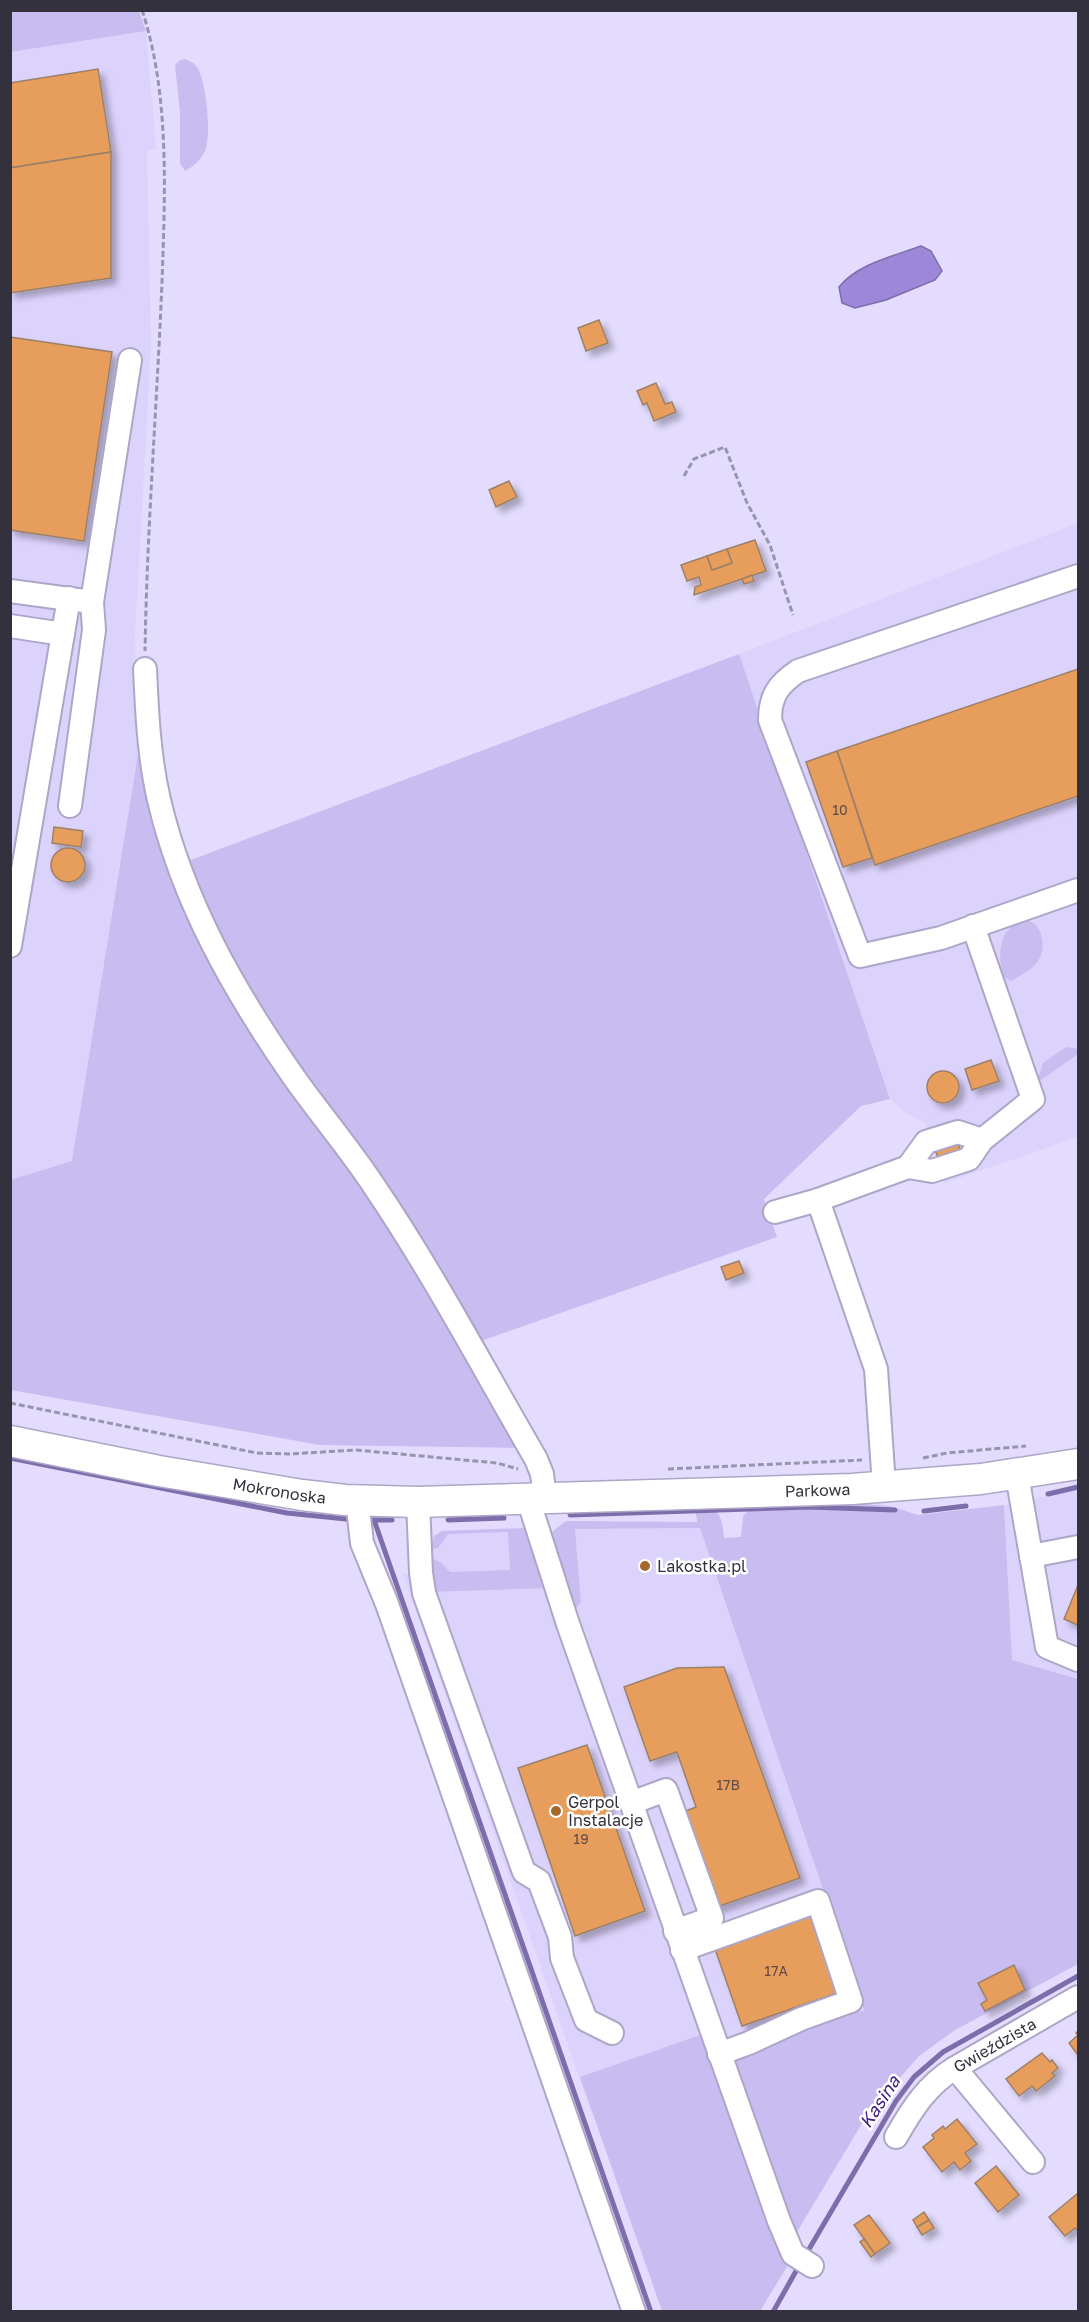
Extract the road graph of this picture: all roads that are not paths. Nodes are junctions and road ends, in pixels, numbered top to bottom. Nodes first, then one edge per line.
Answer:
1 (130, 360) dead end
2 (1078, 576) edge
3 (10, 591) edge
4 (69, 598) junction
5 (92, 602) junction
6 (10, 626) edge
7 (63, 634) junction
8 (145, 669) road end
9 (70, 806) dead end
10 (1078, 890) edge
11 (973, 926) junction
12 (10, 946) edge
13 (818, 1200) junction
14 (775, 1212) dead end
15 (10, 1441) edge
16 (1078, 1464) edge
17 (1017, 1475) junction
18 (884, 1486) junction
19 (542, 1492) junction
20 (357, 1500) junction
21 (418, 1502) junction
22 (1078, 1547) edge
23 (1031, 1556) junction
24 (1078, 1660) edge
25 (631, 1803) junction
26 (679, 1941) junction
27 (1078, 1997) edge
28 (612, 2033) dead end
29 (718, 2054) junction
30 (955, 2068) junction
31 (896, 2137) dead end
32 (1033, 2162) dead end
33 (802, 2260) dead end
34 (634, 2312) edge

1 - 5 street
2 - 11 street
3 - 4 street
4 - 5 street
4 - 7 street
5 - 9 street
6 - 7 street
7 - 12 street
8 - 19 street
10 - 11 street
11 - 13 street
13 - 14 street
13 - 18 street
15 - 20 main road, Mokronoska
16 - 17 main road, Parkowa
17 - 18 main road, Parkowa
17 - 23 street
18 - 19 main road, Parkowa
19 - 21 main road, Mokronoska
19 - 25 street
20 - 21 main road, Mokronoska
20 - 34 street
21 - 28 street
22 - 23 street
23 - 24 street
25 - 26 street
25 - 26 street
26 - 29 street
26 - 29 street
27 - 30 street, Gwieździsta
29 - 33 street
30 - 31 street
30 - 32 street, Gwieździsta

